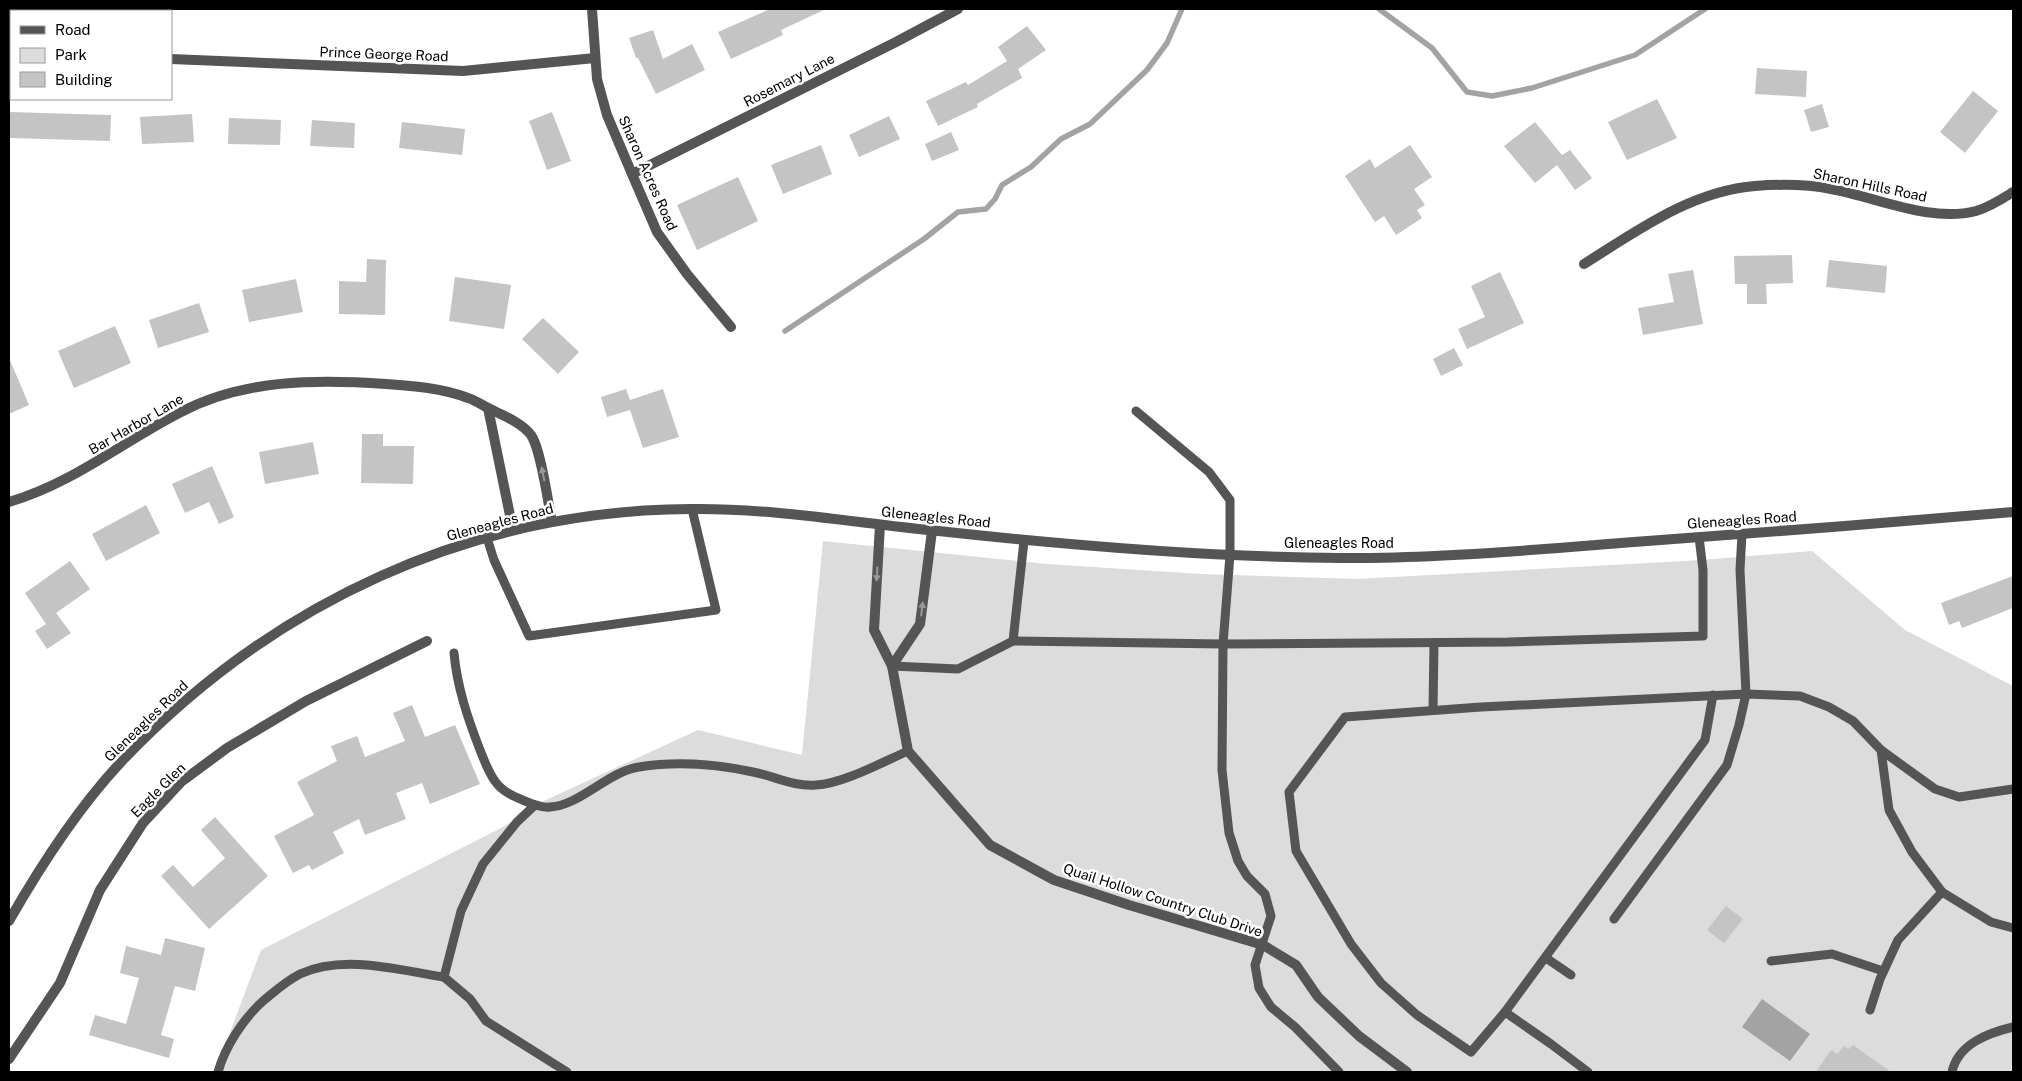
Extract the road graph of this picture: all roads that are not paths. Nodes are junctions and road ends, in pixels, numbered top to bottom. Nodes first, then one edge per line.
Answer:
1 (592, 9) edge
2 (958, 9) edge
3 (595, 58) junction
4 (172, 59) edge
5 (632, 174) junction
6 (2013, 192) edge
7 (1584, 264) dead end
8 (731, 327) dead end
9 (488, 408) junction
10 (1136, 411) dead end
11 (9, 502) edge
12 (692, 509) junction
13 (2013, 512) edge
14 (552, 522) junction
15 (880, 525) junction
16 (513, 530) junction
17 (932, 531) junction
18 (1742, 534) junction
19 (1699, 537) junction
20 (487, 538) junction
21 (1024, 540) junction
22 (1230, 555) junction
23 (427, 640) dead end
24 (1013, 641) junction
25 (1434, 643) junction
26 (1223, 644) junction
27 (454, 653) dead end
28 (892, 666) junction
29 (1746, 694) junction
30 (1713, 696) junction
31 (1433, 710) junction
32 (1882, 750) junction
33 (908, 752) junction
34 (2013, 789) edge
35 (535, 805) junction
36 (1942, 892) junction
37 (1614, 919) dead end
38 (9, 921) edge
39 (2013, 928) edge
40 (1263, 945) junction
41 (1546, 958) junction
42 (1771, 961) dead end
43 (1883, 971) junction
44 (1571, 975) dead end
45 (444, 977) junction
46 (1870, 1010) dead end
47 (1505, 1012) junction
48 (2013, 1027) edge
49 (9, 1059) edge
50 (218, 1072) edge
51 (567, 1072) edge
52 (1339, 1072) edge
53 (1407, 1072) edge
54 (1588, 1072) edge
55 (1952, 1072) edge

1 - 3 street, Sharon Acres Road
2 - 5 street, Rosemary Lane
3 - 4 street, Prince George Road
3 - 5 street, Sharon Acres Road
5 - 8 street, Sharon Acres Road
6 - 7 street, Sharon Hills Road
9 - 11 street, Bar Harbor Lane
14 -> 9 street, Bar Harbor Lane
9 - 16 street
10 - 22 lane
12 - 14 street, Gleneagles Road
12 - 15 street, Gleneagles Road
12 - 20 lane
13 - 18 street, Gleneagles Road
14 - 16 street, Gleneagles Road
15 - 17 street, Gleneagles Road
15 -> 28 street
16 - 20 street, Gleneagles Road
17 - 21 street, Gleneagles Road
28 -> 17 street
18 - 19 street, Gleneagles Road
18 - 29 lane
19 - 22 street, Gleneagles Road
19 - 25 lane
20 - 38 street, Gleneagles Road
21 - 22 street, Gleneagles Road
21 - 24 lane
22 - 26 lane
23 - 49 street, Eagle Glen
24 - 26 lane
24 - 28 lane
25 - 26 lane
25 - 31 lane
26 - 40 lane
27 - 35 lane
28 - 33 street
29 - 30 lane
29 - 32 lane
29 - 37 lane
30 - 31 lane
30 - 41 lane
31 - 47 lane
32 - 34 lane
32 - 36 lane
33 - 35 lane
33 - 40 street, Quail Hollow Country Club Drive
35 - 45 lane
36 - 39 lane
36 - 43 lane
40 - 52 lane
40 - 53 street, Quail Hollow Country Club Drive
41 - 44 lane
41 - 47 lane
42 - 43 lane
43 - 46 lane
45 - 50 lane
45 - 51 lane
47 - 54 lane
48 - 55 lane

